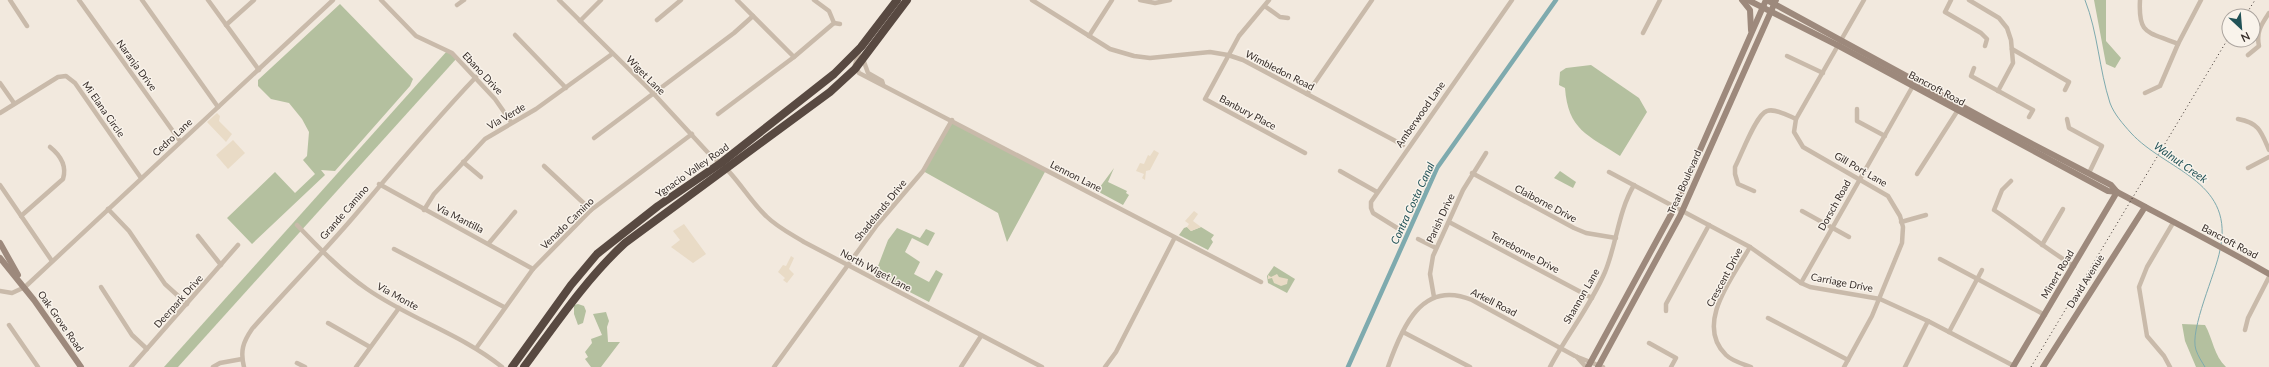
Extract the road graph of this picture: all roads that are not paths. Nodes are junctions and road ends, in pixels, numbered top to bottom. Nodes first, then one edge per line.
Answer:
1 (10, 0) edge
2 (79, 0) edge
3 (142, 0) edge
4 (208, 0) edge
5 (254, 0) edge
6 (333, 0) edge
7 (381, 0) edge
8 (464, 0) edge
9 (559, 0) edge
10 (601, 0) edge
11 (681, 0) edge
12 (737, 0) edge
13 (814, 0) edge
14 (897, 0) edge
15 (907, 0) edge
16 (1032, 0) edge
17 (1112, 0) edge
18 (1140, 0) edge
19 (1170, 0) edge
20 (1269, 0) edge
21 (1372, 0) edge
22 (1512, 0) edge
23 (1660, 0) edge
24 (1742, 0) edge
25 (1748, 0) edge
26 (1766, 0) edge
27 (1864, 0) edge
28 (1951, 0) edge
29 (1969, 0) edge
30 (2140, 0) edge
31 (2201, 0) edge
32 (1775, 2) edge
33 (457, 5) dead end
34 (1266, 7) junction
35 (1762, 8) junction
36 (1770, 11) junction
37 (2269, 13) edge
38 (753, 16) junction
39 (1288, 18) dead end
40 (657, 20) dead end
41 (580, 21) junction
42 (834, 23) junction
43 (840, 24) dead end
44 (226, 25) junction
45 (27, 26) dead end
46 (1643, 34) dead end
47 (515, 35) dead end
48 (1750, 35) junction
49 (1089, 36) junction
50 (1841, 43) junction
51 (2178, 44) junction
52 (1985, 46) dead end
53 (861, 47) junction
54 (2012, 49) junction
55 (612, 54) junction
56 (1228, 55) junction
57 (2248, 55) dead end
58 (1787, 56) dead end
59 (794, 57) junction
60 (863, 59) junction
61 (1974, 68) dead end
62 (855, 69) junction
63 (259, 70) junction
64 (1823, 73) junction
65 (476, 77) junction
66 (0, 83) edge
67 (1914, 83) junction
68 (883, 84) junction
69 (566, 88) junction
70 (2066, 90) dead end
71 (1998, 91) junction
72 (653, 93) junction
73 (1307, 94) junction
74 (2145, 94) dead end
75 (14, 103) junction
76 (218, 107) junction
77 (1857, 109) dead end
78 (1958, 110) junction
79 (0, 113) edge
80 (718, 114) dead end
81 (2029, 117) dead end
82 (1796, 119) junction
83 (2067, 119) dead end
84 (2238, 119) dead end
85 (952, 120) junction
86 (511, 122) junction
87 (692, 134) junction
88 (1885, 136) junction
89 (594, 138) dead end
90 (180, 141) junction
91 (1403, 145) dead end
92 (50, 147) dead end
93 (2269, 150) edge
94 (1305, 152) dead end
95 (1486, 153) dead end
96 (2269, 156) edge
97 (463, 162) junction
98 (544, 166) dead end
99 (724, 166) junction
100 (2248, 168) dead end
101 (1340, 171) dead end
102 (1609, 172) dead end
103 (2089, 173) junction
104 (1472, 174) junction
105 (1917, 174) dead end
106 (481, 177) dead end
107 (141, 178) junction
108 (1860, 178) junction
109 (2011, 181) dead end
110 (379, 184) junction
111 (0, 185) edge
112 (1634, 185) junction
113 (1754, 191) dead end
114 (1378, 192) junction
115 (2117, 192) junction
116 (2145, 207) junction
117 (1675, 208) junction
118 (108, 209) junction
119 (2063, 209) dead end
120 (424, 210) junction
121 (591, 210) junction
122 (1682, 211) junction
123 (1802, 211) dead end
124 (515, 212) dead end
125 (1926, 215) dead end
126 (21, 216) junction
127 (1449, 222) junction
128 (1901, 222) junction
129 (2173, 223) junction
130 (297, 225) dead end
131 (1709, 225) junction
132 (1832, 228) junction
133 (1402, 231) dead end
134 (198, 236) dead end
135 (1849, 237) dead end
136 (1616, 238) junction
137 (1174, 239) junction
138 (1418, 239) dead end
139 (0, 243) edge
140 (489, 243) junction
141 (2042, 245) junction
142 (238, 246) dead end
143 (1750, 247) junction
144 (1436, 248) junction
145 (394, 249) dead end
146 (322, 251) junction
147 (0, 258) edge
148 (1940, 259) dead end
149 (52, 261) junction
150 (221, 265) junction
151 (848, 266) junction
152 (2074, 266) junction
153 (533, 269) junction
154 (1982, 270) dead end
155 (2269, 274) edge
156 (2269, 277) edge
157 (1978, 280) junction
158 (1261, 282) dead end
159 (1801, 283) junction
160 (25, 288) junction
161 (101, 288) dead end
162 (0, 291) edge
163 (1434, 297) junction
164 (1592, 298) junction
165 (1880, 299) junction
166 (187, 304) junction
167 (504, 307) junction
168 (399, 308) junction
169 (1666, 311) dead end
170 (2045, 315) junction
171 (1768, 318) dead end
172 (1928, 321) junction
173 (328, 323) dead end
174 (8, 325) dead end
175 (2245, 330) dead end
176 (1404, 332) junction
177 (1949, 332) junction
178 (981, 336) junction
179 (1649, 343) dead end
180 (370, 347) junction
181 (476, 347) junction
182 (1561, 348) junction
183 (147, 349) junction
184 (1576, 356) junction
185 (242, 359) junction
186 (1848, 360) junction
187 (1592, 361) junction
188 (297, 363) dead end
189 (1600, 366) edge
190 (2014, 366) edge
191 (38, 367) edge
192 (81, 367) edge
193 (131, 367) edge
194 (213, 367) edge
195 (244, 367) edge
196 (305, 367) edge
197 (356, 367) edge
198 (502, 367) edge
199 (512, 367) edge
200 (524, 367) edge
201 (774, 367) edge
202 (962, 367) edge
203 (1042, 367) edge
204 (1105, 367) edge
205 (1388, 367) edge
206 (1470, 367) edge
207 (1550, 367) edge
208 (1587, 367) edge
209 (1671, 367) edge
210 (1751, 367) edge
211 (1844, 367) edge
212 (1906, 367) edge
213 (2043, 367) edge
214 (2170, 367) edge

1 - 45 street
2 - 90 street, Naranja Drive
3 - 76 street
4 - 44 street
5 - 44 street
6 - 63 street, Cedro Lane
7 - 65 street, Ebano Drive
8 - 33 street
9 - 41 street, Wiget Lane
10 - 41 street
11 - 40 street
12 - 38 street
13 - 42 street
14 - 53 highway, Ygnacio Valley Road
15 - 60 highway, Ygnacio Valley Road
16 - 49 street, Wimbledon Road
17 - 49 street
18 - 19 street
20 - 34 street
21 - 73 street
22 - 114 street, Amberwood Lane
23 - 46 street
24 - 48 street
25 - 35 street, Bancroft Road
26 - 32 street, Bancroft Road
26 - 35 street, Treat Boulevard
27 - 50 street
28 - 52 street
29 - 54 street
30 - 51 street
31 - 51 street
32 - 36 street, Treat Boulevard
32 - 50 street, Bancroft Road
34 - 39 street
34 - 56 street
35 - 36 street, Bancroft Road
35 - 48 street, Treat Boulevard
36 - 50 street, Bancroft Road
36 - 122 street, Treat Boulevard
37 - 57 street
38 - 59 street
38 - 72 street
41 - 55 street, Wiget Lane
42 - 43 street
42 - 59 street
44 - 63 street
47 - 69 street
48 - 117 street, Treat Boulevard
49 - 56 street, Wimbledon Road
50 - 64 street
50 - 67 street, Bancroft Road
51 - 74 street
53 - 62 street
53 - 99 highway, Ygnacio Valley Road
54 - 70 street
54 - 71 street
55 - 69 street, Via Verde
55 - 72 street, Wiget Lane
56 - 73 street, Wimbledon Road
56 - 94 street, Banbury Place
58 - 64 street
59 - 80 street
60 - 62 highway, Ygnacio Valley Road
60 - 68 street, Lennon Lane
61 - 71 street
62 - 68 street, Lennon Lane
62 - 99 highway, Ygnacio Valley Road
63 - 76 street, Cedro Lane
64 - 82 street
65 - 86 street, Ebano Drive
65 - 110 street, Grande Camino
66 - 75 street
67 - 78 street, Bancroft Road
67 - 88 street, Dorsch Road
67 - 103 street, Bancroft Road
68 - 85 street, Lennon Lane
69 - 86 street, Via Verde
71 - 81 street
72 - 87 street, Wiget Lane
72 - 89 street
73 - 91 street, Wimbledon Road
75 - 79 street, Mi Elana Circle
75 - 107 street, Mi Elana Circle
76 - 90 street, Cedro Lane
77 - 88 street
78 - 105 street
78 - 115 street, Bancroft Road
82 - 108 street, Gill Port Lane
82 - 113 street
83 - 103 street
84 - 93 street
85 - 137 street, Lennon Lane
85 - 151 street, Shadelands Drive
86 - 97 street, Via Verde
87 - 99 street, Wiget Lane
87 - 121 street, Venado Camino
88 - 108 street, Dorsch Road
90 - 107 street, Cedro Lane
92 - 126 street
95 - 104 street, Parish Drive
96 - 100 street
97 - 106 street
97 - 120 street, Via Verde
98 - 121 street
99 - 151 street, North Wiget Lane
99 - 199 highway, Ygnacio Valley Road
99 - 200 highway, Ygnacio Valley Road
101 - 114 street
102 - 112 street, Carriage Drive
103 - 115 street, Bancroft Road
104 - 127 street, Parish Drive
104 - 136 street, Claiborne Drive
107 - 118 street, Cedro Lane
108 - 128 street, Gill Port Lane
108 - 132 street, Dorsch Road
109 - 141 street
110 - 120 street, Via Mantilla
110 - 146 street, Grande Camino
111 - 126 street
112 - 117 street, Carriage Drive
112 - 136 street, Shannon Lane
114 - 133 street, Amberwood Lane
115 - 116 street, Bancroft Road
115 - 152 street, Minert Road
116 - 129 street, Bancroft Road
116 - 213 street, David Avenue
117 - 122 street, Carriage Drive
117 - 187 street, Treat Boulevard
118 - 149 street, Cedro Lane
118 - 166 street
119 - 141 street
120 - 140 street, Via Mantilla
121 - 153 street, Venado Camino
122 - 131 street, Carriage Drive
122 - 189 street, Treat Boulevard
123 - 132 street
124 - 140 street
125 - 128 street
126 - 149 street
127 - 144 street, Parish Drive
127 - 164 street, Terrebonne Drive
128 - 165 street, Gill Port Lane
129 - 155 street, Bancroft Road
129 - 214 street
130 - 146 street, Via Monte
131 - 143 street, Carriage Drive
131 - 169 street
132 - 135 street
132 - 159 street, Dorsch Road
134 - 150 street
136 - 164 street, Shannon Lane
137 - 158 street, Lennon Lane
137 - 204 street
138 - 144 street
139 - 160 street, Oak Grove Road
140 - 153 street, Via Mantilla
141 - 152 street
142 - 150 street, Deerpark Drive
143 - 159 street, Carriage Drive
143 - 210 street, Crescent Drive
144 - 163 street, Parish Drive
145 - 167 street
146 - 168 street, Via Monte
146 - 185 street, Grande Camino
147 - 160 street, Oak Grove Road
148 - 157 street
149 - 160 street, Cedro Lane
150 - 166 street, Deerpark Drive
151 - 178 street, North Wiget Lane
151 - 201 street, Shadelands Drive
152 - 170 street, Minert Road
153 - 167 street, Venado Camino
154 - 157 street
156 - 175 street
157 - 170 street
157 - 177 street
159 - 165 street, Carriage Drive
160 - 162 street
160 - 192 street, Oak Grove Road
161 - 183 street
163 - 176 street, Arkell Road
163 - 182 street, Arkell Road
164 - 182 street, Shannon Lane
165 - 172 street, Carriage Drive
165 - 186 street, Gill Port Lane
166 - 183 street, Deerpark Drive
167 - 181 street, Venado Camino
168 - 180 street
168 - 181 street, Via Monte
170 - 190 street, Minert Road
171 - 186 street
172 - 177 street, Carriage Drive
172 - 212 street
173 - 180 street
174 - 191 street
176 - 205 street, Arkell Road
176 - 206 street
177 - 190 street, Carriage Drive
178 - 202 street
178 - 203 street, North Wiget Lane
179 - 209 street
180 - 197 street
181 - 198 street, Via Monte
182 - 184 street, Arkell Road
182 - 207 street, Shannon Lane
183 - 193 street, Deerpark Drive
184 - 187 street, Arkell Road
184 - 208 street, Arkell Road
185 - 194 street
185 - 195 street, Grande Camino
186 - 211 street, Gill Port Lane
187 - 189 street, Arkell Road
187 - 208 street, Treat Boulevard
188 - 196 street

